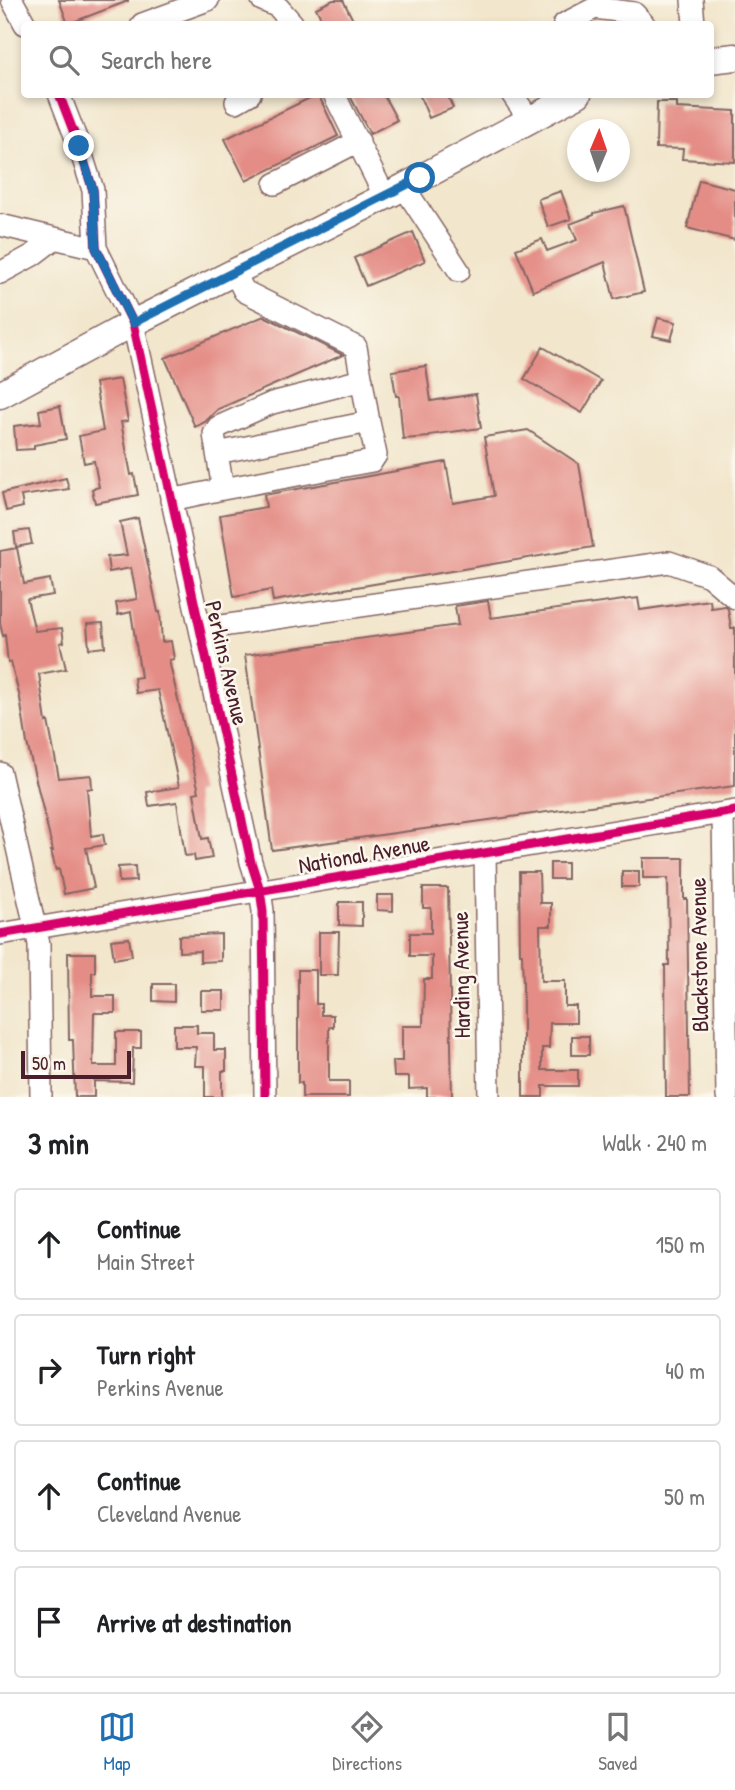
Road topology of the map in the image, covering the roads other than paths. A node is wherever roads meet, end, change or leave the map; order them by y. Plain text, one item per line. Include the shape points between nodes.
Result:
1 (12, 0) edge
2 (208, 0) edge
3 (262, 0) edge
4 (692, 0) edge
5 (23, 21) edge
6 (150, 21) edge
7 (290, 21) edge
8 (570, 21) edge
9 (642, 21) edge
10 (694, 21) edge
11 (735, 57) edge
12 (714, 60) edge
13 (61, 98) edge
14 (336, 98) edge
15 (515, 98) edge
16 (570, 98) edge
17 (529, 119) junction
18 (359, 141) junction
19 (275, 184) dead end
20 (394, 192) junction
21 (0, 225) edge
22 (54, 239) junction
23 (96, 248) junction
24 (234, 271) junction
25 (459, 271) dead end
26 (0, 273) edge
27 (133, 323) junction
28 (362, 380) junction
29 (0, 395) edge
30 (369, 422) junction
31 (217, 453) junction
32 (223, 489) junction
33 (171, 500) junction
34 (735, 598) edge
35 (200, 629) junction
36 (0, 773) edge
37 (729, 811) edge
38 (485, 853) junction
39 (260, 890) junction
40 (35, 928) junction
41 (0, 934) edge
42 (41, 1097) edge
43 (265, 1097) edge
44 (489, 1097) edge
45 (727, 1097) edge

1 - 5 street
2 - 6 street
3 - 7 street via 278,7
4 - 10 street
8 - 9 street via 595,8 634,13
11 - 12 main road
13 - 23 street via 93,190
14 - 18 street
15 - 17 street
16 - 17 main road
17 - 20 main road
18 - 19 street
18 - 20 street
20 - 24 main road
20 - 25 street
21 - 22 street
22 - 23 street
22 - 26 street
23 - 27 street, Perkins Avenue
24 - 27 main road
24 - 28 street via 244,291 353,345
27 - 29 main road
27 - 33 street, Perkins Avenue
28 - 30 street
28 - 31 street via 260,407 218,427 214,434
30 - 31 street
30 - 32 street via 376,455 372,461
31 - 32 street
32 - 33 street
33 - 35 street, Perkins Avenue
34 - 35 street via 709,576 669,562
35 - 39 street, Perkins Avenue
36 - 40 street
37 - 38 street, National Avenue
37 - 45 street, Blackstone Avenue
38 - 39 street, National Avenue
38 - 44 street, Harding Avenue
39 - 40 street, National Avenue
39 - 43 street, Perkins Avenue
40 - 41 street, National Avenue
40 - 42 street

